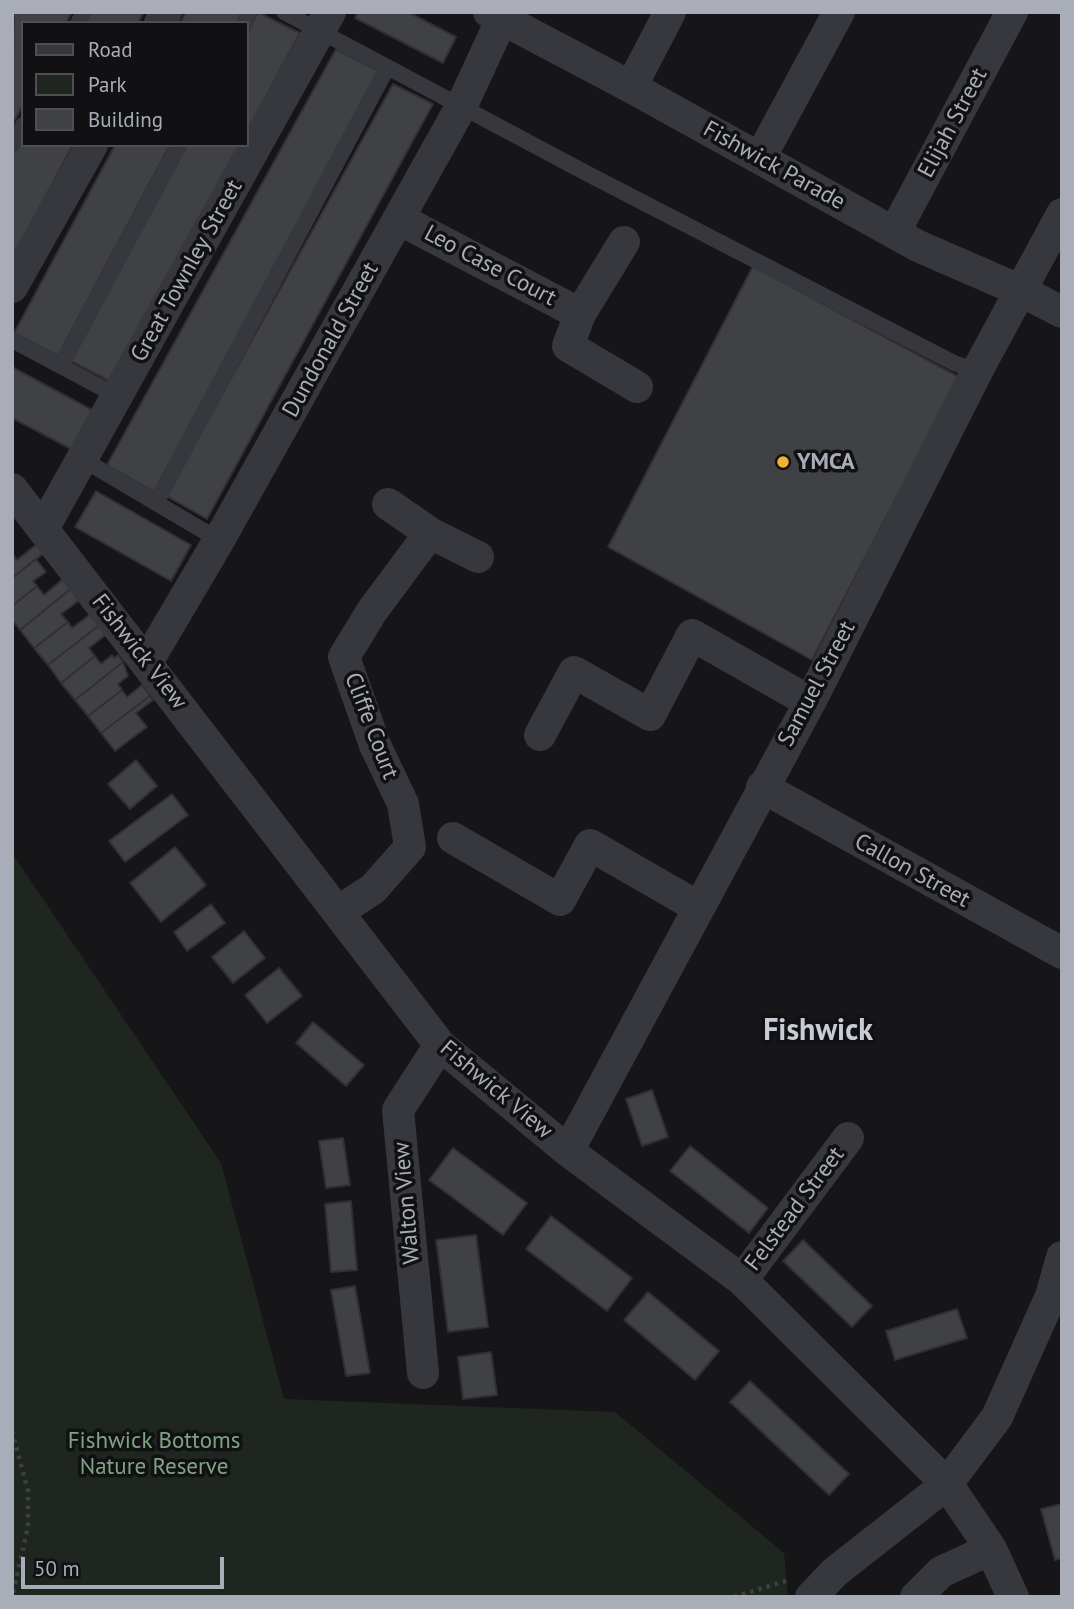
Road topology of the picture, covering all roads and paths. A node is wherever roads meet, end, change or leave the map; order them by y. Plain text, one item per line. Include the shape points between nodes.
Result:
1 (284, 12) edge
2 (670, 12) edge
3 (839, 12) edge
4 (1012, 12) edge
5 (498, 15) edge
6 (325, 22) edge
7 (387, 68) junction
8 (631, 87) junction
9 (462, 105) junction
10 (21, 129) edge
11 (12, 145) edge
12 (91, 147) edge
13 (178, 147) edge
14 (760, 158) junction
15 (1062, 214) edge
16 (399, 219) junction
17 (894, 233) junction
18 (624, 242) dead end
19 (14, 282) edge
20 (1019, 290) junction
21 (1062, 312) edge
22 (580, 314) junction
23 (12, 340) edge
24 (61, 366) junction
25 (977, 371) junction
26 (637, 387) dead end
27 (117, 396) junction
28 (82, 459) junction
29 (12, 489) edge
30 (156, 503) junction
31 (388, 504) dead end
32 (43, 529) junction
33 (430, 533) junction
34 (219, 540) junction
35 (478, 557) dead end
36 (147, 662) junction
37 (810, 702) junction
38 (540, 735) dead end
39 (762, 787) junction
40 (453, 838) dead end
41 (698, 907) junction
42 (339, 911) junction
43 (1062, 953) edge
44 (440, 1045) junction
45 (848, 1138) dead end
46 (568, 1151) junction
47 (1062, 1257) edge
48 (742, 1280) junction
49 (423, 1373) dead end
50 (12, 1431) edge
51 (947, 1484) junction
52 (990, 1549) junction
53 (12, 1597) edge
54 (811, 1597) edge
55 (916, 1597) edge
56 (1013, 1597) edge

1 - 6 lane
2 - 8 street
3 - 14 street
4 - 17 street, Elijah Street
5 - 8 street, Fishwick Parade
5 - 9 street, Dundonald Street
6 - 7 lane
6 - 27 street, Great Townley Street
7 - 9 lane
7 - 30 lane
8 - 14 street, Fishwick Parade
9 - 16 street, Dundonald Street
9 - 25 lane via 601,181
10 - 11 lane
12 - 19 street
13 - 24 lane
14 - 17 street, Fishwick Parade
15 - 20 street, Samuel Street
16 - 22 street, Leo Case Court
16 - 34 street, Dundonald Street
17 - 20 street, Fishwick Parade
18 - 22 street, Leo Case Court
20 - 21 street, Fishwick Parade
20 - 25 street, Samuel Street
22 - 26 street, Leo Case Court via 569,346
23 - 24 lane
24 - 27 lane
25 - 37 street, Samuel Street
27 - 28 street, Great Townley Street
28 - 30 lane
28 - 32 street, Great Townley Street
29 - 32 street, Fishwick View
30 - 34 lane
31 - 33 street
32 - 36 street, Fishwick View
33 - 35 street
33 - 42 street, Cliffe Court via 344,657 374,745 403,804 410,848 373,889
34 - 36 street, Dundonald Street
36 - 42 street, Fishwick View
37 - 38 street via 692,635 650,715 574,672
37 - 39 street, Samuel Street
39 - 41 street, Samuel Street
39 - 43 street, Callon Street
40 - 41 street via 560,900 590,845
41 - 46 street, Samuel Street
42 - 44 street, Fishwick View
44 - 46 street, Fishwick View
44 - 49 street, Walton View via 398,1110
45 - 48 street, Felstead Street
46 - 48 street, Fishwick View
47 - 51 street via 1051,1296 997,1417
48 - 51 street, Fishwick View
50 - 53 path via 28,1491 29,1527
51 - 52 street, Fishwick View
51 - 54 street via 835,1572
52 - 55 street via 941,1572
52 - 56 street, Fishwick View

